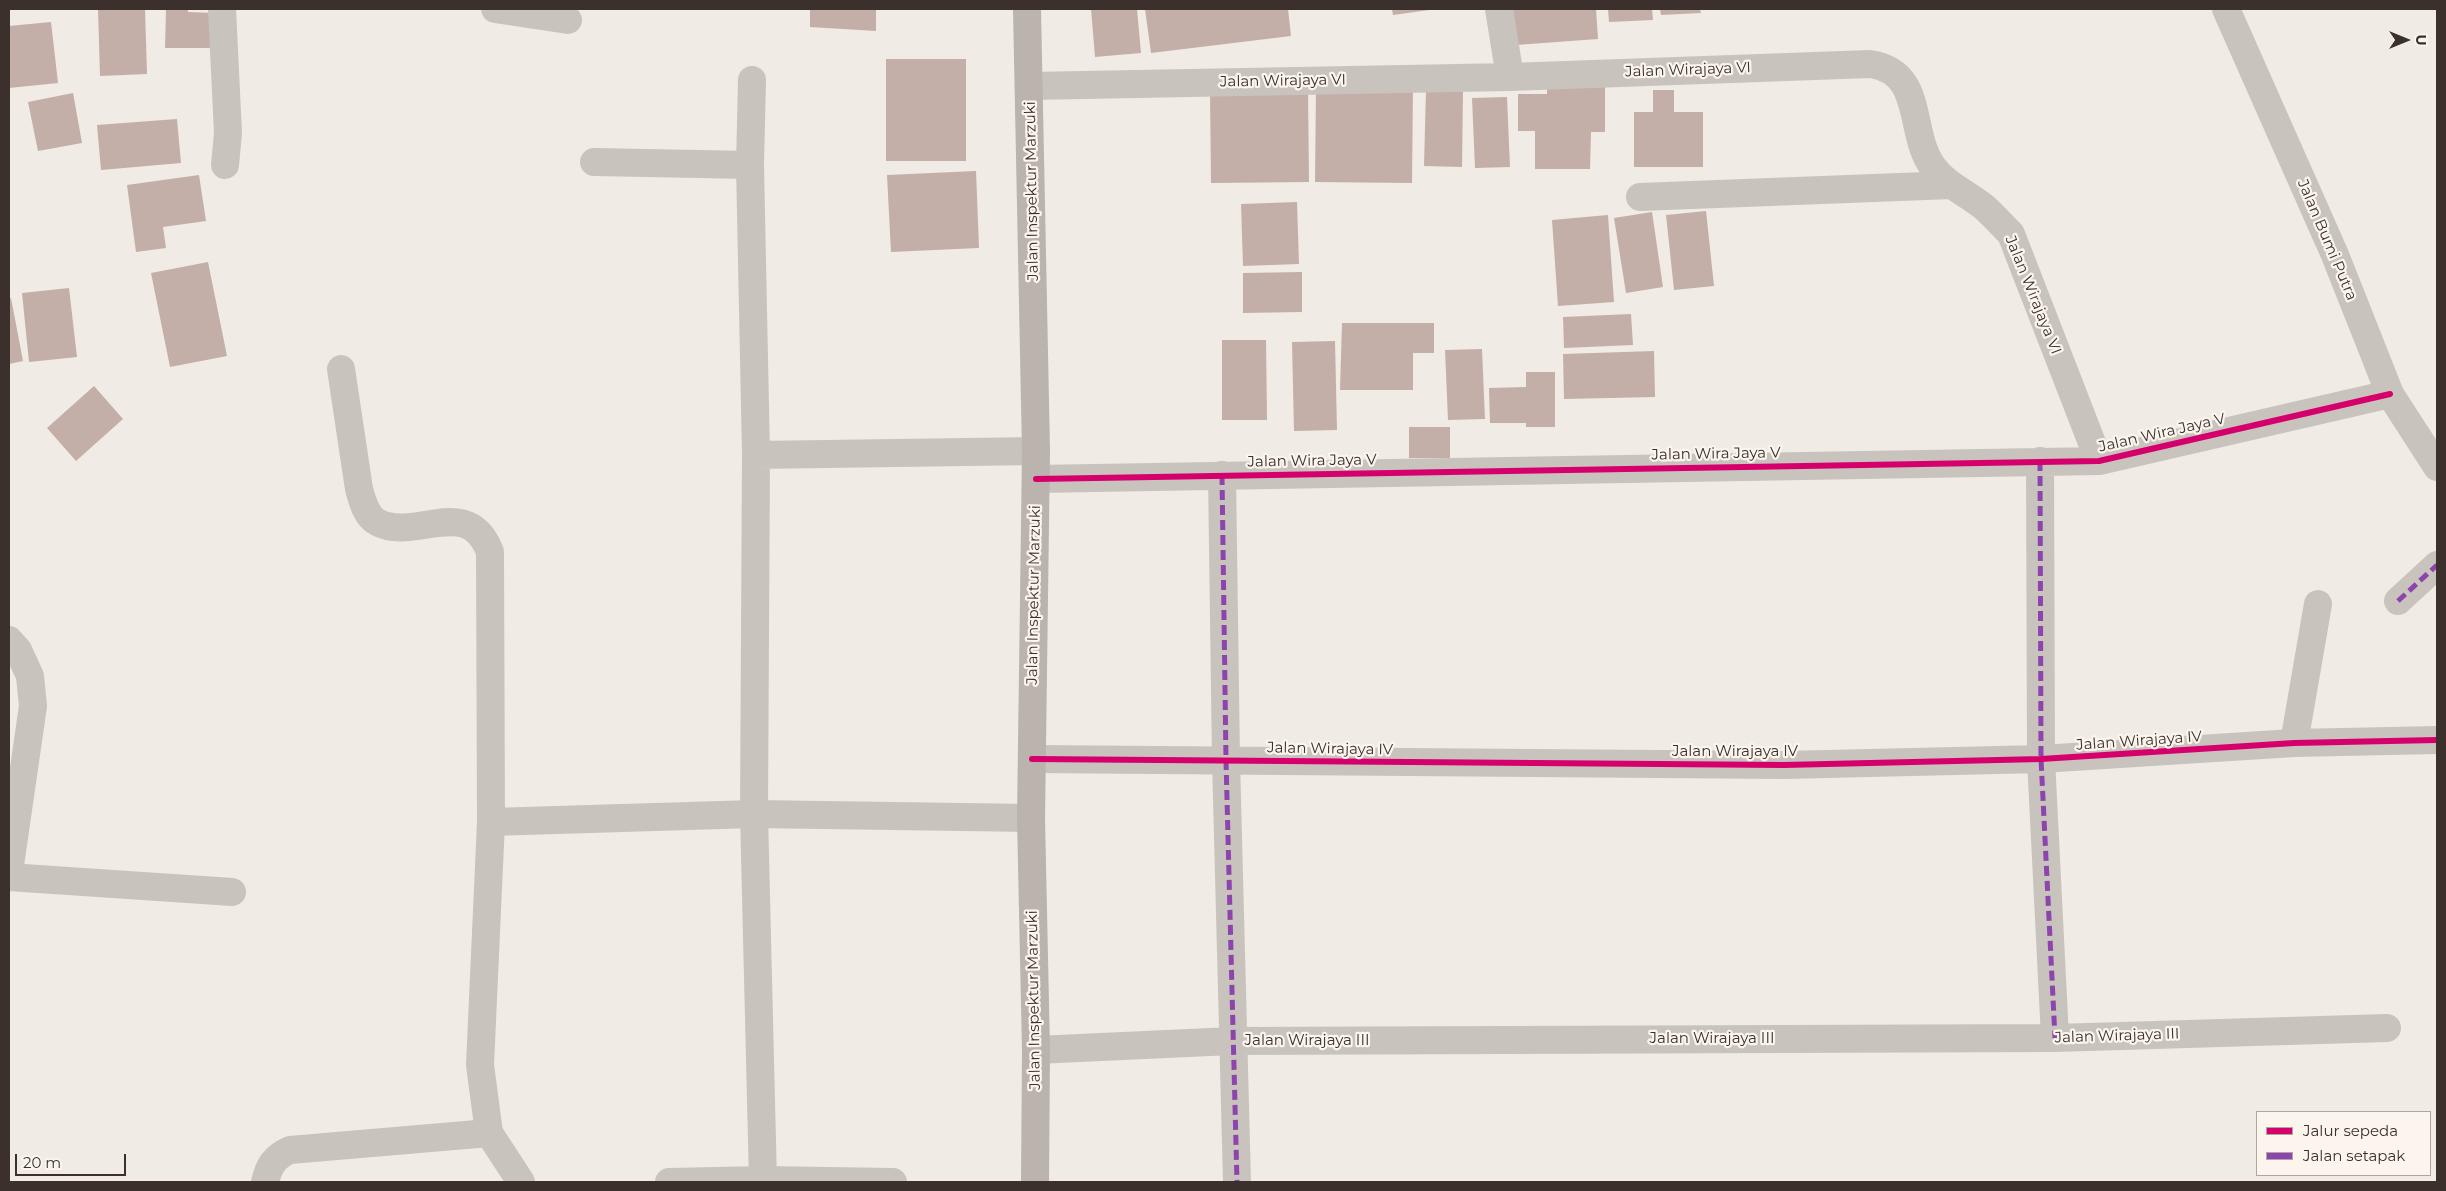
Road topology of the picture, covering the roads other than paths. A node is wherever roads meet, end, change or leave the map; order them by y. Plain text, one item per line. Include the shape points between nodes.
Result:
1 (222, 9) edge
2 (495, 9) edge
3 (1027, 9) edge
4 (1499, 9) edge
5 (2226, 9) edge
6 (568, 20) dead end
7 (1510, 77) junction
8 (752, 80) dead end
9 (1030, 86) junction
10 (594, 162) dead end
11 (225, 166) dead end
12 (750, 166) junction
13 (1952, 185) junction
14 (1640, 197) dead end
15 (342, 368) dead end
16 (2390, 394) junction
17 (1036, 451) junction
18 (756, 455) junction
19 (2098, 460) junction
20 (2040, 461) junction
21 (2437, 467) edge
22 (1222, 475) junction
23 (1036, 479) junction
24 (2437, 565) edge
25 (2398, 601) dead end
26 (2318, 604) dead end
27 (9, 640) edge
28 (2437, 740) edge
29 (2294, 743) junction
30 (1032, 759) junction
31 (2042, 759) junction
32 (1226, 760) junction
33 (754, 814) junction
34 (1031, 818) junction
35 (491, 822) junction
36 (9, 872) edge
37 (9, 877) edge
38 (232, 892) dead end
39 (2387, 1028) dead end
40 (2055, 1038) junction
41 (1232, 1041) junction
42 (1036, 1050) junction
43 (489, 1133) junction
44 (763, 1181) edge
45 (265, 1182) edge
46 (520, 1182) edge
47 (669, 1182) edge
48 (893, 1182) edge
49 (1035, 1182) edge
50 (1237, 1182) edge

1 - 11 street via 228,133
2 - 6 street
3 - 9 street, Jalan Inspektur Marzuki
4 - 7 street
5 - 16 street, Jalan Bumi Putra via 2335,255
7 - 9 street, Jalan Wirajaya VI
7 - 13 street, Jalan Wirajaya VI via 1883,66 1905,82 1925,152 1933,167
8 - 12 street
9 - 17 street, Jalan Inspektur Marzuki
10 - 12 street
12 - 18 street
13 - 14 street
13 - 19 street, Jalan Wirajaya VI via 1983,206 2011,234
15 - 35 street via 359,489 364,506 376,522 390,526 460,522 475,528 485,539 490,552
16 - 19 street, Jalan Wira Jaya V
16 - 21 street, Jalan Bumi Putra
17 - 18 street
17 - 23 street, Jalan Inspektur Marzuki
18 - 33 street
19 - 20 street, Jalan Wira Jaya V
20 - 22 street, Jalan Wira Jaya V
20 - 31 street
22 - 23 street, Jalan Wira Jaya V
22 - 32 street
23 - 30 street, Jalan Inspektur Marzuki
24 - 25 street
26 - 29 street
27 - 36 street via 18,650 30,676 33,706
28 - 29 street, Jalan Wirajaya IV
29 - 31 street, Jalan Wirajaya IV
30 - 32 street, Jalan Wirajaya IV
30 - 34 street, Jalan Inspektur Marzuki
31 - 32 street, Jalan Wirajaya IV via 1784,765
31 - 40 street
32 - 41 street
33 - 34 street
33 - 35 street
33 - 44 street
34 - 42 street, Jalan Inspektur Marzuki
35 - 43 street via 480,1065
37 - 38 street
39 - 40 street, Jalan Wirajaya III
40 - 41 street, Jalan Wirajaya III
41 - 42 street, Jalan Wirajaya III
41 - 50 street
42 - 49 street, Jalan Inspektur Marzuki
43 - 45 street via 290,1150 277,1156
43 - 46 street
44 - 47 street
44 - 48 street

